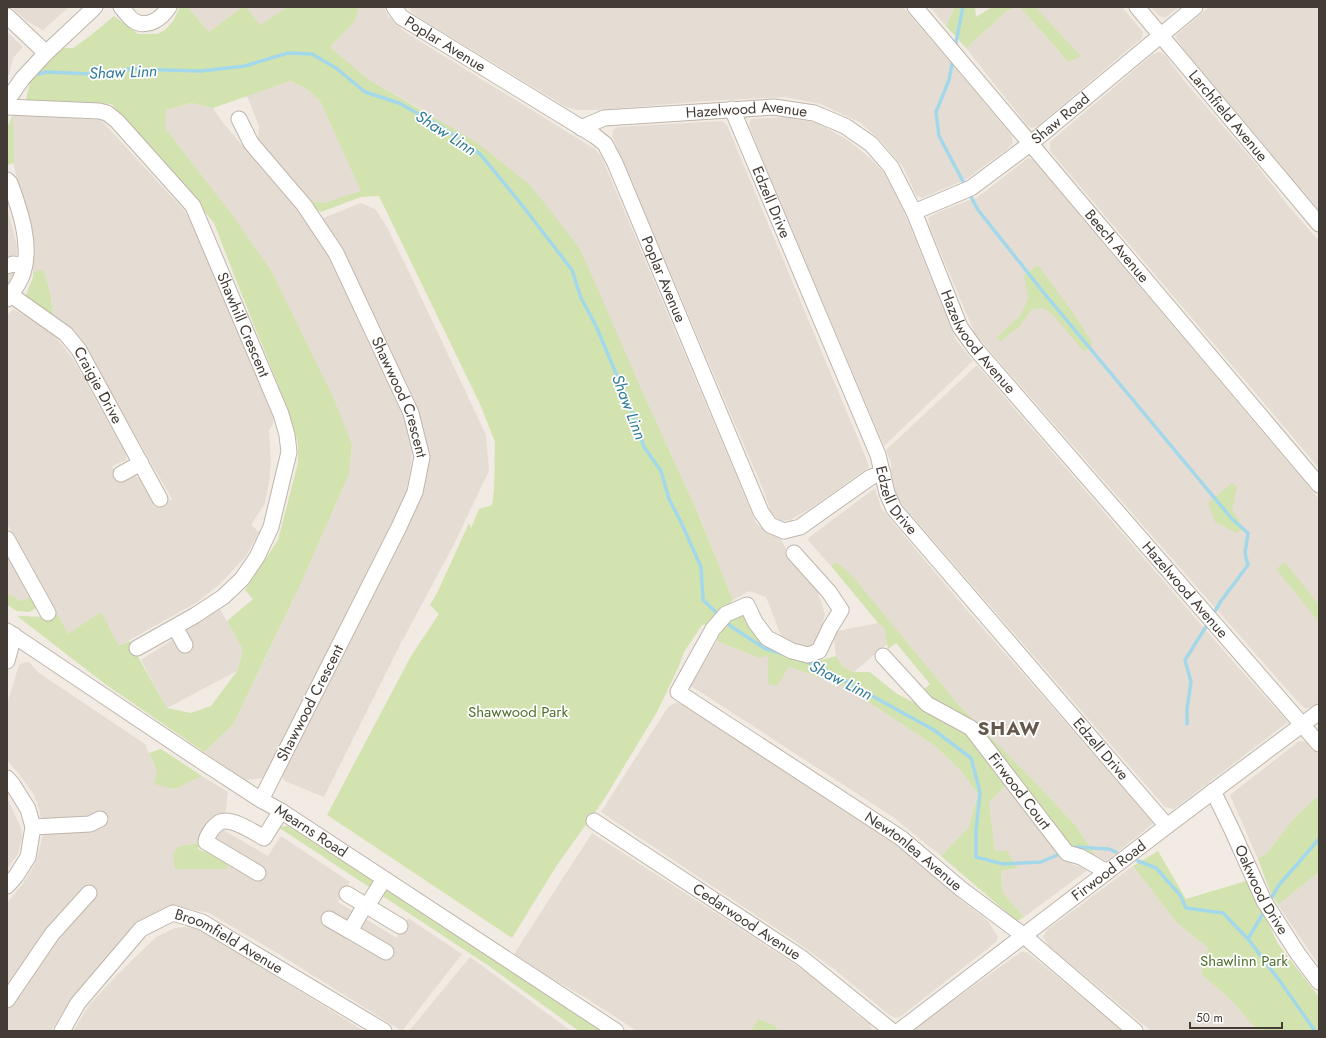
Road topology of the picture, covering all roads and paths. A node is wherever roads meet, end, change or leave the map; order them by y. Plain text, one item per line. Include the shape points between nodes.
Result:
1 (95, 7) edge
2 (121, 7) edge
3 (169, 7) edge
4 (394, 7) edge
5 (915, 7) edge
6 (1138, 7) edge
7 (1194, 7) edge
8 (7, 16) edge
9 (1161, 36) junction
10 (46, 53) junction
11 (7, 101) edge
12 (7, 107) edge
13 (732, 109) junction
14 (239, 119) dead end
15 (581, 128) junction
16 (1030, 144) junction
17 (7, 180) edge
18 (914, 212) junction
19 (1319, 224) edge
20 (7, 266) edge
21 (24, 266) junction
22 (9, 297) edge
23 (141, 463) junction
24 (121, 474) dead end
25 (883, 474) junction
26 (1319, 485) edge
27 (160, 499) dead end
28 (7, 539) edge
29 (794, 553) dead end
30 (48, 613) dead end
31 (175, 627) junction
32 (10, 633) edge
33 (184, 645) dead end
34 (137, 648) dead end
35 (883, 656) dead end
36 (7, 661) edge
37 (1319, 712) edge
38 (1302, 724) junction
39 (1319, 744) edge
40 (7, 778) edge
41 (1213, 791) junction
42 (261, 800) junction
43 (282, 811) junction
44 (100, 820) dead end
45 (594, 821) dead end
46 (1167, 826) junction
47 (33, 827) junction
48 (1107, 872) junction
49 (258, 873) dead end
50 (384, 879) junction
51 (7, 886) edge
52 (89, 893) dead end
53 (347, 894) dead end
54 (366, 905) junction
55 (329, 919) dead end
56 (400, 926) dead end
57 (350, 931) junction
58 (1023, 935) junction
59 (386, 952) dead end
60 (1319, 982) edge
61 (7, 1000) edge
62 (62, 1031) edge
63 (384, 1031) edge
64 (616, 1031) edge
65 (892, 1031) edge
66 (899, 1031) edge
67 (1135, 1031) edge

1 - 10 street
2 - 3 street via 133,21 141,24 153,22 164,16
4 - 15 street, Poplar Avenue via 401,18
5 - 16 street, Beech Avenue
6 - 9 street, Larchfield Avenue
7 - 9 street, Shaw Road
8 - 10 street
9 - 16 street, Shaw Road
9 - 19 street, Larchfield Avenue
10 - 11 street via 22,79
12 - 31 street, Shawhill Crescent via 107,113 153,161 193,206 281,414 289,452 269,533 242,579 223,597
13 - 15 street, Hazelwood Avenue via 604,118
13 - 18 street, Hazelwood Avenue via 774,107 814,113 845,126 871,144 892,167
13 - 25 street, Edzell Drive via 878,455
14 - 42 street, Shawwood Crescent via 251,144 304,205 336,253 411,413 422,456 415,492 399,527
15 - 25 street, Poplar Avenue via 605,144 615,163 761,512 770,526 784,531 800,527 871,477
16 - 18 street, Shaw Road via 971,188
16 - 26 street, Beech Avenue
17 - 21 street via 22,222 26,254
18 - 38 street, Hazelwood Avenue via 960,327 975,348
20 - 21 street
21 - 22 street via 23,274
22 - 23 street, Craigie Drive via 66,334 80,350
23 - 24 street
23 - 27 street, Craigie Drive
25 - 46 street, Edzell Drive via 894,509
28 - 30 street
29 - 58 street, Newtonlea Avenue via 829,592 841,610 818,651 808,655 792,651 768,638 755,622 747,605 726,614 713,629 678,692 901,838 960,888
31 - 33 street
31 - 34 street, Shawhill Crescent
32 - 36 street
32 - 42 street, Mearns Road
35 - 48 street, Firwood Court via 927,704 971,728 1067,853 1081,857
37 - 38 street, Firwood Road
38 - 39 street, Hazelwood Avenue
38 - 41 street, Firwood Road
40 - 47 street via 28,809
41 - 46 street, Firwood Road
41 - 60 street, Oakwood Drive via 1264,901
42 - 43 street, Mearns Road
43 - 49 street via 264,838 227,821 220,822 206,839 206,842
43 - 50 street, Mearns Road
44 - 47 street via 90,824
45 - 65 street, Cedarwood Avenue via 802,958
46 - 48 street, Firwood Road
47 - 51 street via 28,857
48 - 58 street, Firwood Road
50 - 54 street
50 - 64 street, Mearns Road
52 - 61 street via 52,934
53 - 54 street
54 - 56 street
54 - 57 street
55 - 57 street
57 - 59 street
58 - 66 street, Firwood Road
58 - 67 street, Newtonlea Avenue
62 - 63 street, Broomfield Avenue via 78,1003 141,929 173,913 202,922

